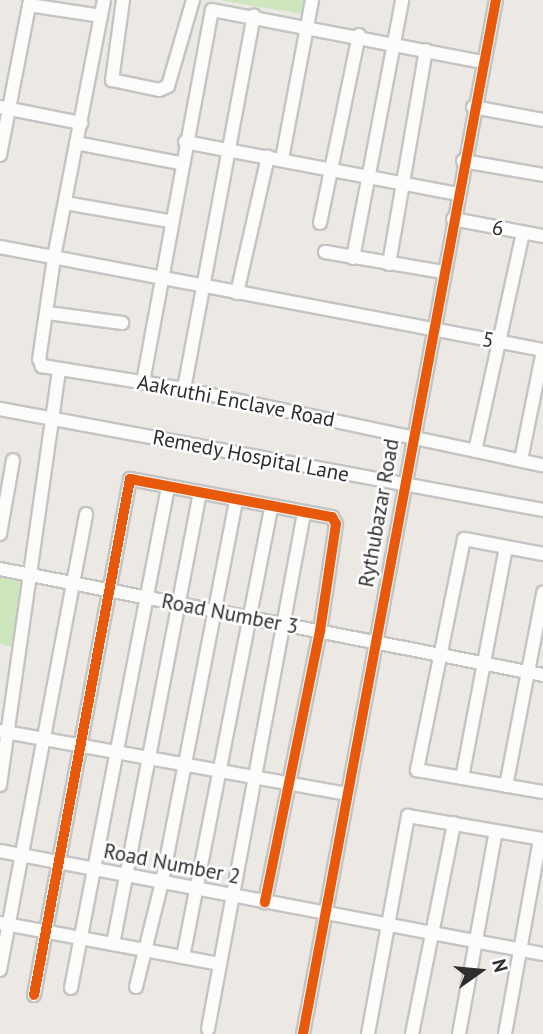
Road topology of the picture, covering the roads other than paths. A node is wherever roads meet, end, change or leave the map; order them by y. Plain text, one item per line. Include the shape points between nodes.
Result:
1 (104, 0) edge
2 (123, 0) edge
3 (193, 0) edge
4 (312, 0) edge
5 (402, 0) edge
6 (496, 0) edge
7 (29, 2) edge
8 (101, 16) junction
9 (254, 16) junction
10 (307, 26) junction
11 (359, 35) junction
12 (392, 42) junction
13 (426, 50) junction
14 (481, 62) junction
15 (543, 106) edge
16 (473, 107) junction
17 (4, 108) edge
18 (542, 120) edge
19 (81, 123) junction
20 (184, 142) junction
21 (76, 143) junction
22 (232, 150) junction
23 (0, 155) edge
24 (268, 156) junction
25 (282, 159) junction
26 (463, 161) junction
27 (180, 163) junction
28 (333, 169) junction
29 (543, 175) edge
30 (368, 177) junction
31 (404, 184) junction
32 (457, 194) junction
33 (65, 204) junction
34 (453, 219) junction
35 (169, 221) junction
36 (320, 223) dead end
37 (523, 233) junction
38 (543, 236) edge
39 (0, 247) edge
40 (325, 252) dead end
41 (54, 258) junction
42 (353, 258) junction
43 (389, 264) junction
44 (443, 272) junction
45 (161, 278) junction
46 (204, 286) junction
47 (237, 293) junction
48 (48, 313) junction
49 (122, 323) dead end
50 (432, 330) junction
51 (498, 342) junction
52 (543, 350) edge
53 (59, 370) junction
54 (143, 382) junction
55 (184, 389) junction
56 (0, 409) edge
57 (50, 418) junction
58 (412, 438) junction
59 (475, 451) junction
60 (13, 460) dead end
61 (521, 460) junction
62 (543, 465) edge
63 (404, 485) junction
64 (168, 487) junction
65 (200, 494) junction
66 (236, 501) junction
67 (271, 507) junction
68 (543, 510) edge
69 (86, 513) dead end
70 (304, 513) junction
71 (0, 534) edge
72 (506, 547) junction
73 (543, 554) edge
74 (0, 569) edge
75 (31, 576) junction
76 (75, 584) junction
77 (109, 589) junction
78 (543, 593) edge
79 (146, 597) junction
80 (181, 604) junction
81 (216, 611) junction
82 (249, 618) junction
83 (284, 624) junction
84 (320, 631) junction
85 (375, 642) junction
86 (441, 655) junction
87 (484, 664) junction
88 (527, 672) junction
89 (543, 675) edge
90 (5, 732) edge
91 (46, 740) junction
92 (80, 747) junction
93 (116, 754) junction
94 (150, 761) junction
95 (186, 766) junction
96 (219, 772) junction
97 (255, 778) junction
98 (462, 778) junction
99 (289, 784) junction
100 (0, 785) edge
101 (506, 786) junction
102 (543, 792) edge
103 (347, 794) junction
104 (454, 823) junction
105 (496, 831) junction
106 (542, 839) edge
107 (0, 851) edge
108 (23, 856) junction
109 (59, 863) junction
110 (94, 869) junction
111 (127, 876) junction
112 (162, 882) junction
113 (196, 889) junction
114 (233, 896) junction
115 (265, 902) junction
116 (326, 913) junction
117 (5, 923) edge
118 (390, 925) junction
119 (46, 932) junction
120 (432, 933) junction
121 (80, 938) junction
122 (476, 942) junction
123 (114, 944) junction
124 (144, 950) junction
125 (520, 950) junction
126 (543, 954) edge
127 (183, 957) junction
128 (220, 964) junction
129 (0, 970) edge
130 (136, 987) dead end
131 (71, 988) dead end
132 (34, 995) dead end
133 (208, 1029) dead end
134 (303, 1034) edge
135 (368, 1034) edge
136 (412, 1034) edge
137 (459, 1034) edge
138 (505, 1034) edge

1 - 8 street
2 - 3 street via 112,80 159,90 168,86
4 - 10 street
5 - 12 street
6 - 14 street, Rythubazar Road
7 - 8 street
7 - 17 street
8 - 19 street
9 - 10 street
9 - 20 street via 217,10 209,13
9 - 22 street
10 - 11 street
10 - 25 street
11 - 12 street
11 - 28 street
12 - 13 street
12 - 30 street
13 - 14 street
13 - 31 street
14 - 16 street, Rythubazar Road
15 - 18 street
16 - 18 street
16 - 26 street, Rythubazar Road
17 - 19 street
17 - 23 street
19 - 21 street
20 - 22 street
20 - 27 street
21 - 27 street
21 - 33 street
22 - 24 street
22 - 46 street
24 - 25 street
24 - 47 street
25 - 28 street
26 - 29 street
26 - 32 street, Rythubazar Road
27 - 35 street
28 - 30 street
28 - 36 street
30 - 31 street
30 - 42 street
31 - 32 street
31 - 43 street
32 - 34 street, Rythubazar Road
33 - 35 street
33 - 41 street
34 - 37 street, 6
34 - 44 street, Rythubazar Road
35 - 45 street
37 - 38 street, 6
37 - 51 street
39 - 41 street, 5
40 - 42 street
41 - 45 street, 5
41 - 48 street
42 - 43 street
43 - 44 street
44 - 50 street, Rythubazar Road
45 - 46 street, 5
45 - 54 street
46 - 47 street, 5
46 - 55 street
47 - 50 street, 5
48 - 49 street
48 - 53 street via 39,362
50 - 51 street, 5
50 - 58 street, Rythubazar Road
51 - 52 street, 5
51 - 59 street
52 - 61 street
53 - 54 street, Aakruthi Enclave Road
53 - 57 street
54 - 55 street, Aakruthi Enclave Road
55 - 58 street, Aakruthi Enclave Road
56 - 57 street, Remedy Hospital Lane
57 - 63 street, Remedy Hospital Lane
57 - 75 street
58 - 59 street, Aakruthi Enclave Road
58 - 63 street, Rythubazar Road
59 - 61 street, Aakruthi Enclave Road
60 - 71 street
61 - 62 street, Aakruthi Enclave Road
63 - 68 street, Remedy Hospital Lane
63 - 85 street, Rythubazar Road
64 - 65 street
64 - 77 street via 130,479
64 - 79 street
65 - 66 street
65 - 80 street
66 - 67 street
66 - 81 street
67 - 70 street
67 - 82 street
69 - 76 street
70 - 83 street
70 - 84 street via 332,517 336,524
72 - 73 street
72 - 86 street via 464,539
72 - 87 street
74 - 75 street, Road Number 3
75 - 76 street, Road Number 3
75 - 90 street
76 - 77 street, Road Number 3
76 - 91 street
77 - 79 street, Road Number 3
77 - 92 street
78 - 88 street
79 - 80 street, Road Number 3
79 - 93 street
80 - 81 street, Road Number 3
80 - 94 street
81 - 82 street, Road Number 3
81 - 95 street
82 - 83 street, Road Number 3
82 - 96 street
83 - 84 street, Road Number 3
83 - 97 street
84 - 85 street, Road Number 3
84 - 99 street
85 - 86 street, Road Number 3
85 - 103 street, Rythubazar Road
86 - 87 street, Road Number 3
86 - 98 street via 416,771
87 - 88 street, Road Number 3
87 - 98 street
88 - 89 street, Road Number 3
88 - 101 street
90 - 91 street
90 - 100 street
91 - 92 street
91 - 108 street
92 - 93 street
92 - 109 street
93 - 94 street
93 - 110 street
94 - 95 street
94 - 111 street
95 - 96 street
95 - 112 street
96 - 97 street
96 - 113 street
97 - 99 street
97 - 114 street
98 - 101 street
99 - 103 street
99 - 115 street
101 - 102 street
103 - 116 street, Rythubazar Road
104 - 105 street
104 - 118 street via 408,816
104 - 120 street
105 - 106 street
105 - 122 street
106 - 125 street
107 - 108 street, Road Number 2
108 - 109 street, Road Number 2
108 - 117 street
109 - 110 street, Road Number 2
109 - 119 street
110 - 111 street, Road Number 2
110 - 121 street
111 - 112 street, Road Number 2
111 - 123 street
112 - 113 street, Road Number 2
112 - 124 street
113 - 114 street, Road Number 2
113 - 127 street
114 - 115 street, Road Number 2
114 - 128 street
115 - 116 street, Road Number 2
116 - 118 street, Road Number 2
116 - 134 street, Rythubazar Road
117 - 119 street
117 - 129 street
118 - 120 street, Road Number 2
118 - 135 street
119 - 121 street
119 - 132 street
120 - 122 street, Road Number 2
120 - 136 street
121 - 123 street
121 - 131 street
122 - 125 street, Road Number 2
122 - 137 street
123 - 124 street
124 - 127 street
124 - 130 street
125 - 126 street, Road Number 2
125 - 138 street
127 - 128 street
128 - 133 street

